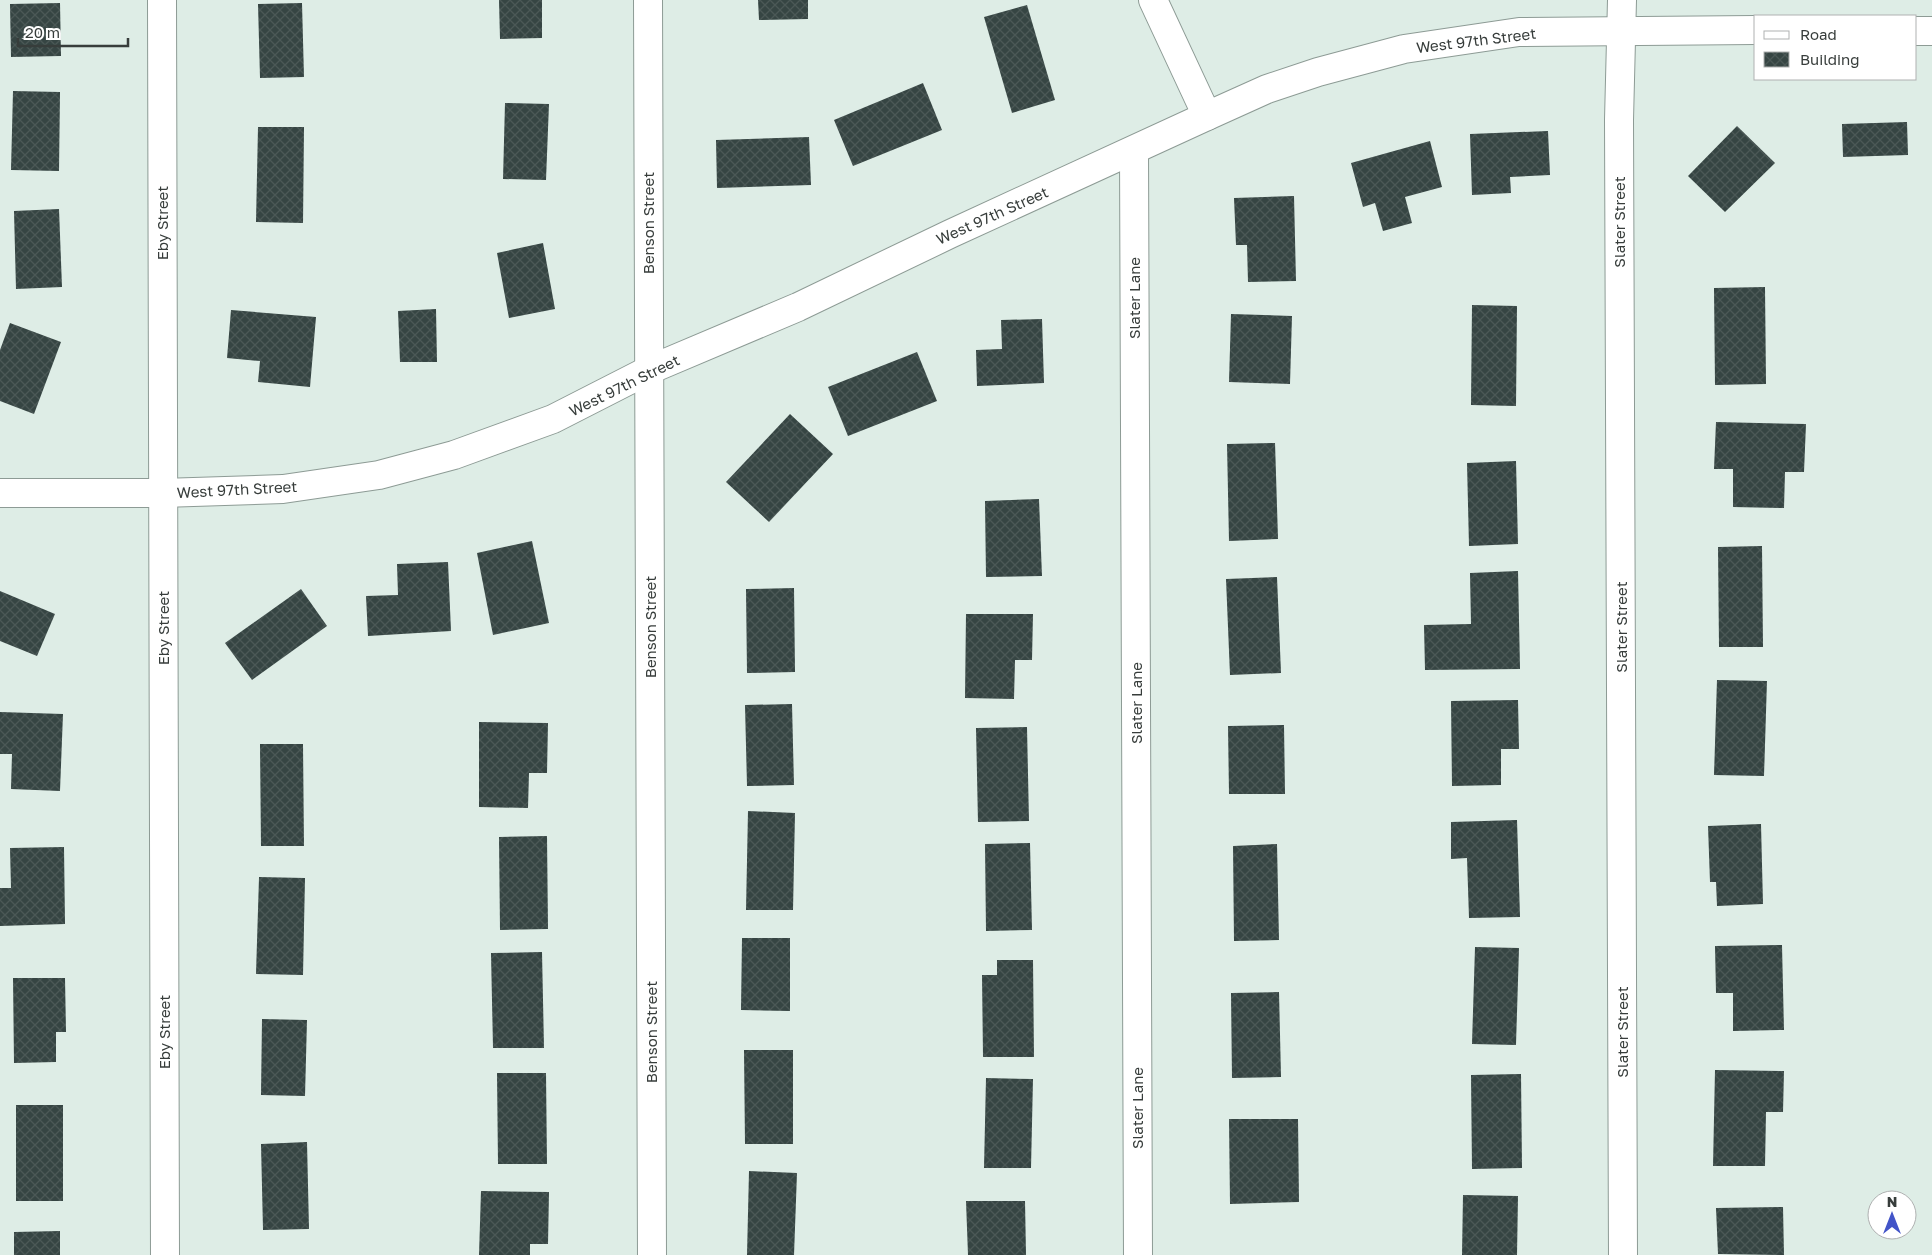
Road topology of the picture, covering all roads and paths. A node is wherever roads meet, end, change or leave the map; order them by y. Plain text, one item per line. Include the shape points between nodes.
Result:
1 (162, 0) edge
2 (648, 0) edge
3 (1153, 0) edge
4 (1622, 0) edge
5 (1621, 30) junction
6 (1754, 30) edge
7 (1917, 31) edge
8 (1932, 31) edge
9 (1207, 116) junction
10 (1134, 151) junction
11 (649, 370) junction
12 (0, 493) edge
13 (162, 493) junction
14 (164, 1255) edge
15 (652, 1255) edge
16 (1138, 1255) edge
17 (1623, 1255) edge

1 - 13 street, Eby Street
2 - 11 street, Benson Street
3 - 9 street
4 - 5 street, Slater Street
5 - 6 street, West 97th Street
5 - 9 street, West 97th Street via 1519,32 1404,48 1318,72
5 - 17 street, Slater Street
7 - 8 street
9 - 10 street, West 97th Street
10 - 11 street, West 97th Street via 798,307
10 - 16 street, Slater Lane
11 - 13 street, West 97th Street via 553,419 454,455 379,476 283,489
11 - 15 street, Benson Street
12 - 13 street, West 97th Street
13 - 14 street, Eby Street

